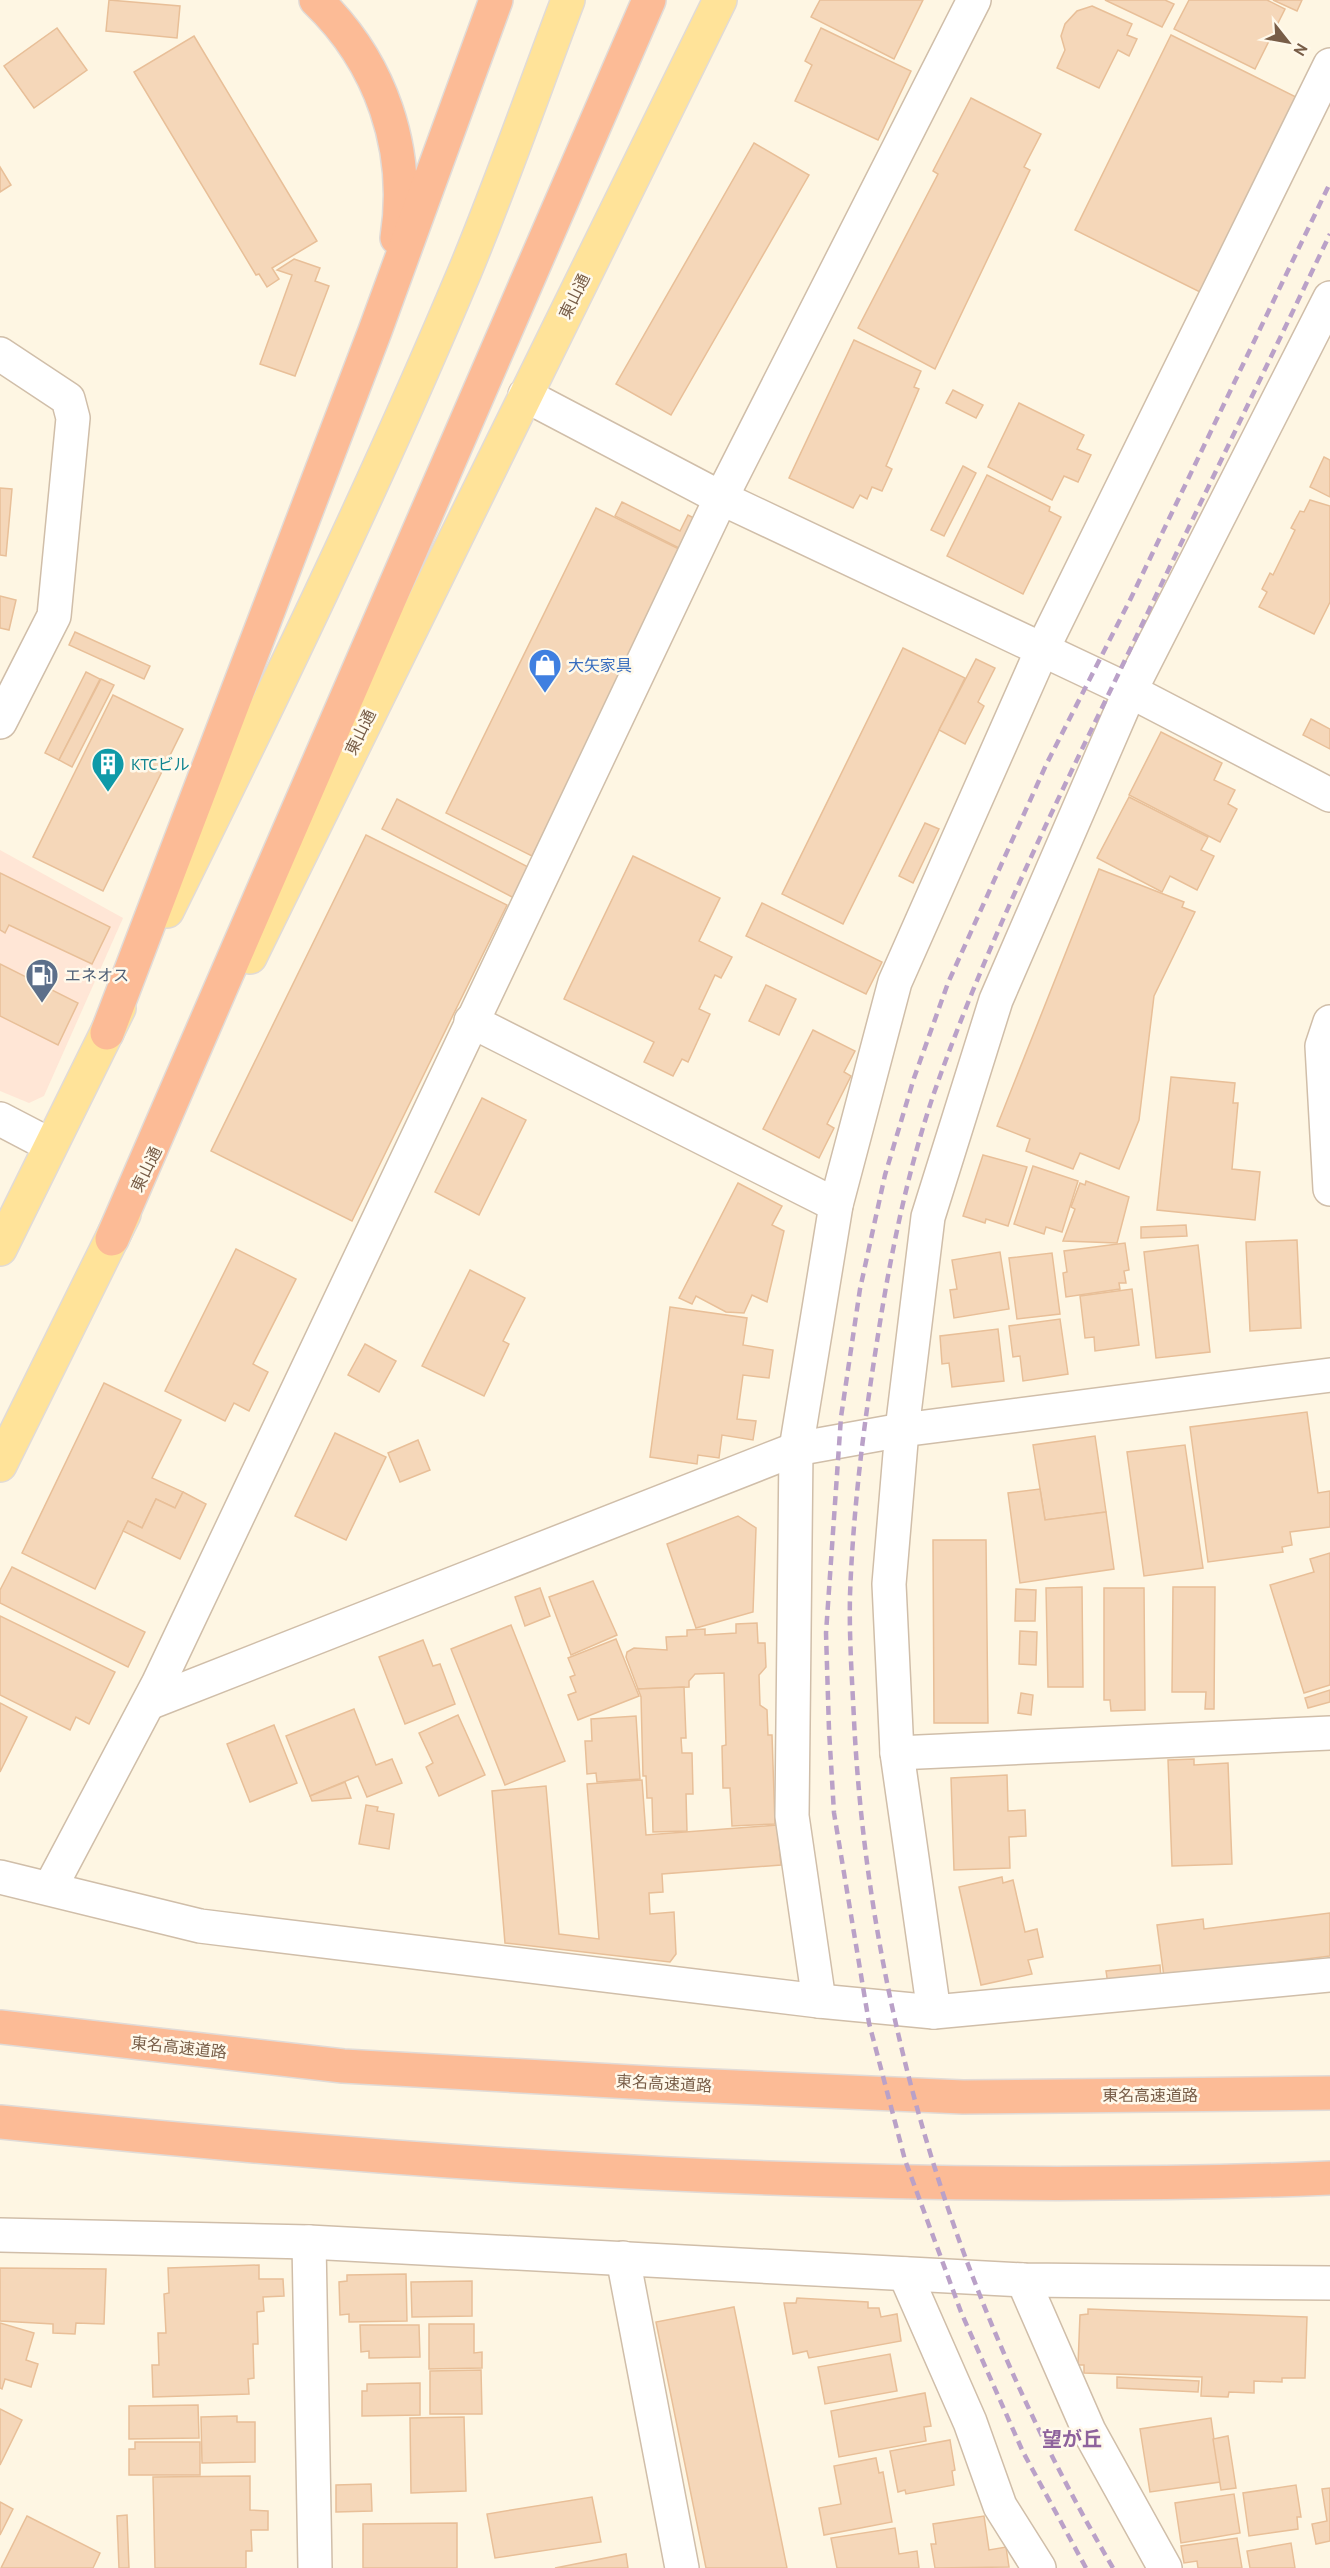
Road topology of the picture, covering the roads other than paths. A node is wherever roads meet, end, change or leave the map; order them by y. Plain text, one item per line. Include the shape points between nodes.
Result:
1 (316, 0) edge
2 (496, 0) edge
3 (568, 0) edge
4 (649, 0) edge
5 (664, 0) edge
6 (720, 0) edge
7 (974, 0) edge
8 (1330, 64) edge
9 (593, 132) junction
10 (1330, 298) edge
11 (375, 330) junction
12 (0, 354) edge
13 (525, 395) junction
14 (721, 498) junction
15 (1042, 650) junction
16 (1130, 691) junction
17 (0, 722) edge
18 (1330, 795) edge
19 (471, 1021) junction
20 (1330, 1022) edge
21 (107, 1033) junction
22 (0, 1119) edge
23 (50, 1145) junction
24 (1330, 1189) edge
25 (836, 1205) junction
26 (112, 1239) junction
27 (0, 1249) edge
28 (1330, 1375) edge
29 (902, 1430) junction
30 (796, 1449) junction
31 (0, 1465) edge
32 (149, 1703) junction
33 (1330, 1733) edge
34 (897, 1753) junction
35 (0, 1877) edge
36 (50, 1888) junction
37 (1330, 1975) edge
38 (819, 2001) junction
39 (934, 2012) junction
40 (0, 2027) edge
41 (1330, 2093) edge
42 (0, 2122) edge
43 (1330, 2178) edge
44 (0, 2235) edge
45 (309, 2242) junction
46 (622, 2258) junction
47 (905, 2274) junction
48 (1023, 2280) junction
49 (1330, 2283) edge
50 (315, 2568) edge
51 (682, 2568) edge
52 (1039, 2568) edge
53 (1165, 2568) edge

1 - 11 highway via 358,47 376,78 398,151 397,235
2 - 11 highway
3 - 21 main road via 465,269 394,435 313,611
4 - 9 highway
5 - 9 highway
6 - 13 main road, 東山通
7 - 14 street
8 - 15 street
9 - 26 highway
10 - 16 street
11 - 21 highway
12 - 17 street via 68,399 73,418 54,616
13 - 14 street
13 - 26 main road, 東山通
14 - 15 street
14 - 19 street
15 - 16 street
15 - 25 street via 895,982
16 - 18 street
16 - 29 street via 996,1000 928,1217
19 - 25 street
19 - 32 street
20 - 24 street via 1322,1046
21 - 23 main road
22 - 23 street
23 - 27 main road
25 - 30 street
26 - 31 main road, 東山通
28 - 29 street
29 - 30 street
29 - 34 street via 889,1584
30 - 32 street
30 - 38 street via 792,1816
32 - 36 street
33 - 34 street
34 - 39 street
35 - 36 street
36 - 38 street via 200,1926
37 - 39 street
38 - 39 street
40 - 41 highway, 東名高速道路 via 343,2066 680,2084 963,2097
42 - 43 highway via 362,2155 660,2173 978,2183
44 - 45 street
45 - 46 street
45 - 50 street
46 - 47 street
46 - 51 street
47 - 48 street
47 - 52 street via 970,2422 1000,2506
48 - 49 street
48 - 53 street via 1089,2431

